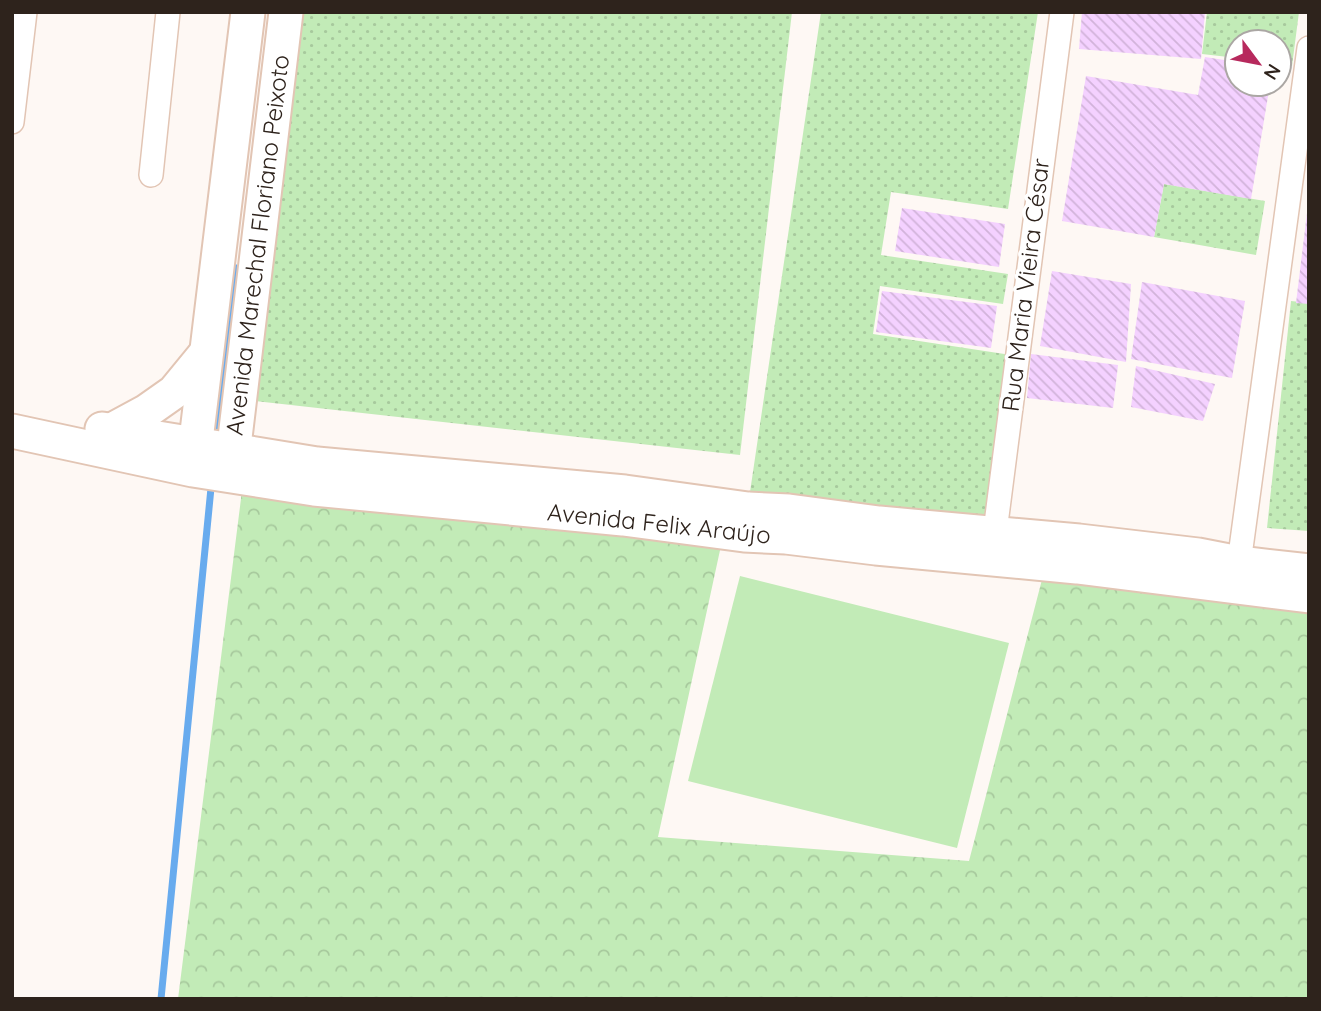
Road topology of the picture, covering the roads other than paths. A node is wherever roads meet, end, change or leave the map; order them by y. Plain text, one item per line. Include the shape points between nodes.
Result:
1 (25, 12) edge
2 (168, 12) edge
3 (248, 12) edge
4 (286, 12) edge
5 (1062, 12) edge
6 (1309, 47) edge
7 (12, 122) edge
8 (151, 175) dead end
9 (206, 353) junction
10 (12, 410) edge
11 (12, 431) edge
12 (110, 431) junction
13 (194, 456) junction
14 (232, 463) junction
15 (993, 545) junction
16 (1239, 564) junction
17 (1309, 570) edge
18 (1309, 596) edge

1 - 7 street
2 - 8 street
3 - 9 main road, Avenida Marechal Floriano Peixoto
4 - 14 main road, Avenida Marechal Floriano Peixoto
5 - 15 street, Rua Maria Vieira César
6 - 16 street
9 - 12 main road via 173,392
9 - 13 main road, Avenida Marechal Floriano Peixoto
10 - 12 main road, Avenida Felix Araújo
11 - 13 main road, Avenida Felix Araújo
12 - 13 main road, Avenida Felix Araújo
13 - 14 main road, Avenida Felix Araújo
14 - 15 main road, Avenida Felix Araújo via 314,489 744,535
15 - 16 main road, Avenida Felix Araújo via 1198,555
15 - 18 main road, Avenida Felix Araújo via 1235,589
16 - 17 main road, Avenida Felix Araújo

